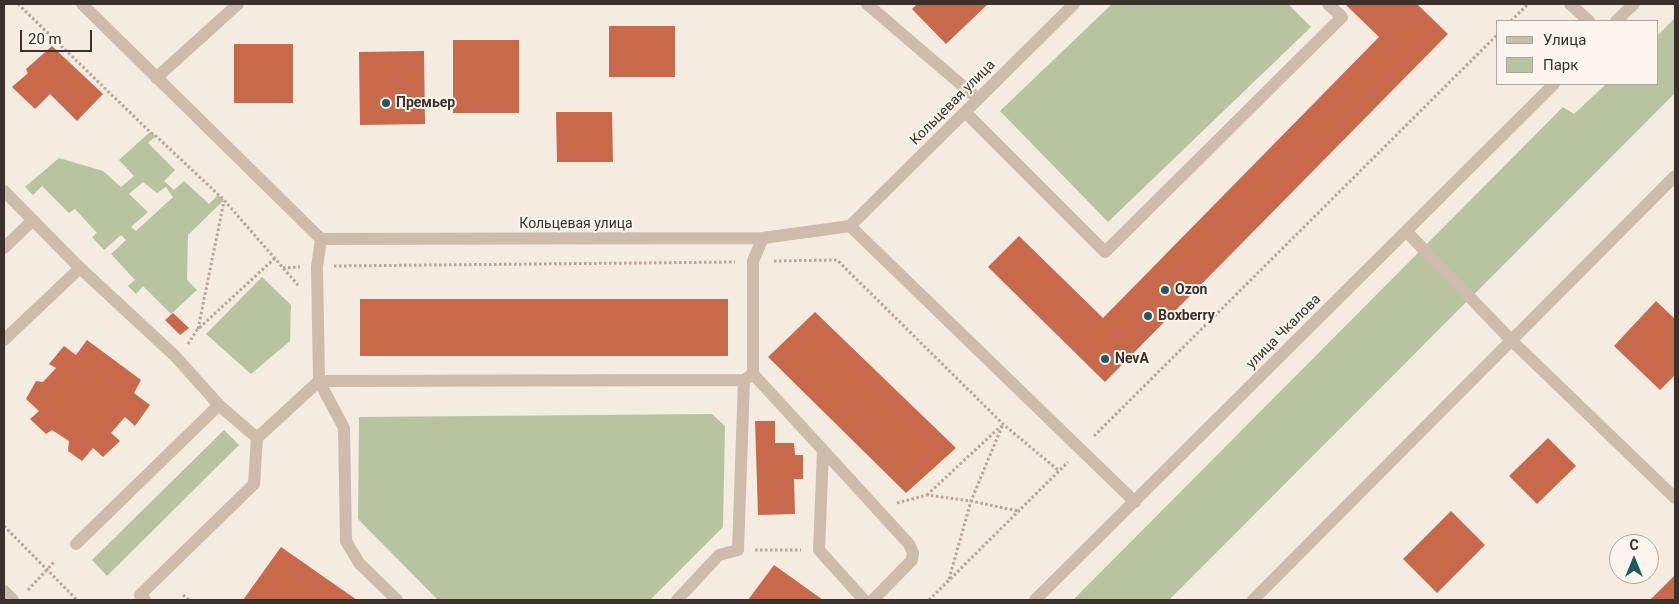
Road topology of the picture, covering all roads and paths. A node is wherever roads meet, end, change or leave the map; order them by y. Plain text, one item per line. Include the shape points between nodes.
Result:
1 (18, 4) edge
2 (82, 4) edge
3 (238, 4) edge
4 (867, 4) edge
5 (1074, 4) edge
6 (1328, 4) edge
7 (1528, 4) edge
8 (1570, 4) edge
9 (1634, 4) edge
10 (1512, 20) edge
11 (1588, 20) edge
12 (1617, 20) edge
13 (1496, 36) edge
14 (156, 78) junction
15 (1553, 85) edge
16 (978, 99) junction
17 (965, 112) junction
18 (1675, 176) edge
19 (4, 191) edge
20 (224, 200) junction
21 (32, 220) junction
22 (850, 226) junction
23 (1406, 231) junction
24 (763, 238) junction
25 (321, 239) junction
26 (4, 248) edge
27 (275, 258) junction
28 (753, 261) junction
29 (317, 266) junction
30 (80, 268) junction
31 (283, 268) junction
32 (298, 286) dead end
33 (198, 330) junction
34 (4, 340) edge
35 (1512, 341) junction
36 (175, 356) junction
37 (748, 377) junction
38 (319, 380) junction
39 (219, 405) junction
40 (1003, 424) junction
41 (257, 438) junction
42 (1082, 449) junction
43 (823, 450) junction
44 (1058, 471) junction
45 (927, 495) junction
46 (1675, 498) edge
47 (971, 500) junction
48 (1135, 502) junction
49 (896, 504) dead end
50 (1018, 512) junction
51 (4, 526) edge
52 (76, 544) dead end
53 (738, 550) junction
54 (819, 550) junction
55 (55, 561) dead end
56 (47, 570) junction
57 (948, 581) junction
58 (4, 591) edge
59 (183, 595) dead end
60 (18, 597) edge
61 (77, 600) edge
62 (145, 600) edge
63 (189, 600) edge
64 (397, 600) edge
65 (677, 600) edge
66 (864, 600) edge
67 (872, 600) edge
68 (928, 600) edge
69 (1035, 600) edge
70 (1253, 600) edge

1 - 20 path
2 - 14 street
3 - 14 street
4 - 16 street
5 - 16 street, Кольцевая улица
6 - 17 street via 1342,17 1105,252
7 - 10 path
8 - 11 street
9 - 12 street
13 - 42 path
14 - 25 street
15 - 23 street, улица Чкалова
16 - 17 street, Кольцевая улица
17 - 22 street, Кольцевая улица
18 - 35 street
19 - 21 street
20 - 27 path
20 - 33 path
21 - 26 street
21 - 30 street
22 - 24 street, Кольцевая улица
22 - 42 street
23 - 35 street
23 - 48 street, улица Чкалова
24 - 25 street, Кольцевая улица
24 - 28 street
25 - 29 street
27 - 31 path
27 - 33 path
28 - 29 path
28 - 37 street
28 - 40 path via 837,260
29 - 31 path
29 - 38 street
30 - 34 street
30 - 36 street
31 - 32 path
33 - 36 path
35 - 46 street
35 - 70 street
36 - 39 street
37 - 38 street
37 - 43 street
37 - 53 street
38 - 41 street
38 - 64 street via 344,428 346,541 359,563
39 - 41 street
39 - 52 street
40 - 44 path
40 - 45 path
40 - 47 path
41 - 62 street via 254,484 140,595
42 - 44 path
42 - 48 street
43 - 54 street
43 - 67 street via 909,544 913,553 912,560
44 - 50 path
45 - 47 path
45 - 49 path
47 - 50 path
47 - 57 path
48 - 69 street, улица Чкалова
50 - 57 path
51 - 56 path
53 - 54 path
53 - 65 street via 719,555
54 - 66 street
55 - 56 path
56 - 60 path
56 - 61 path
57 - 68 path
58 - 60 street
59 - 63 path

